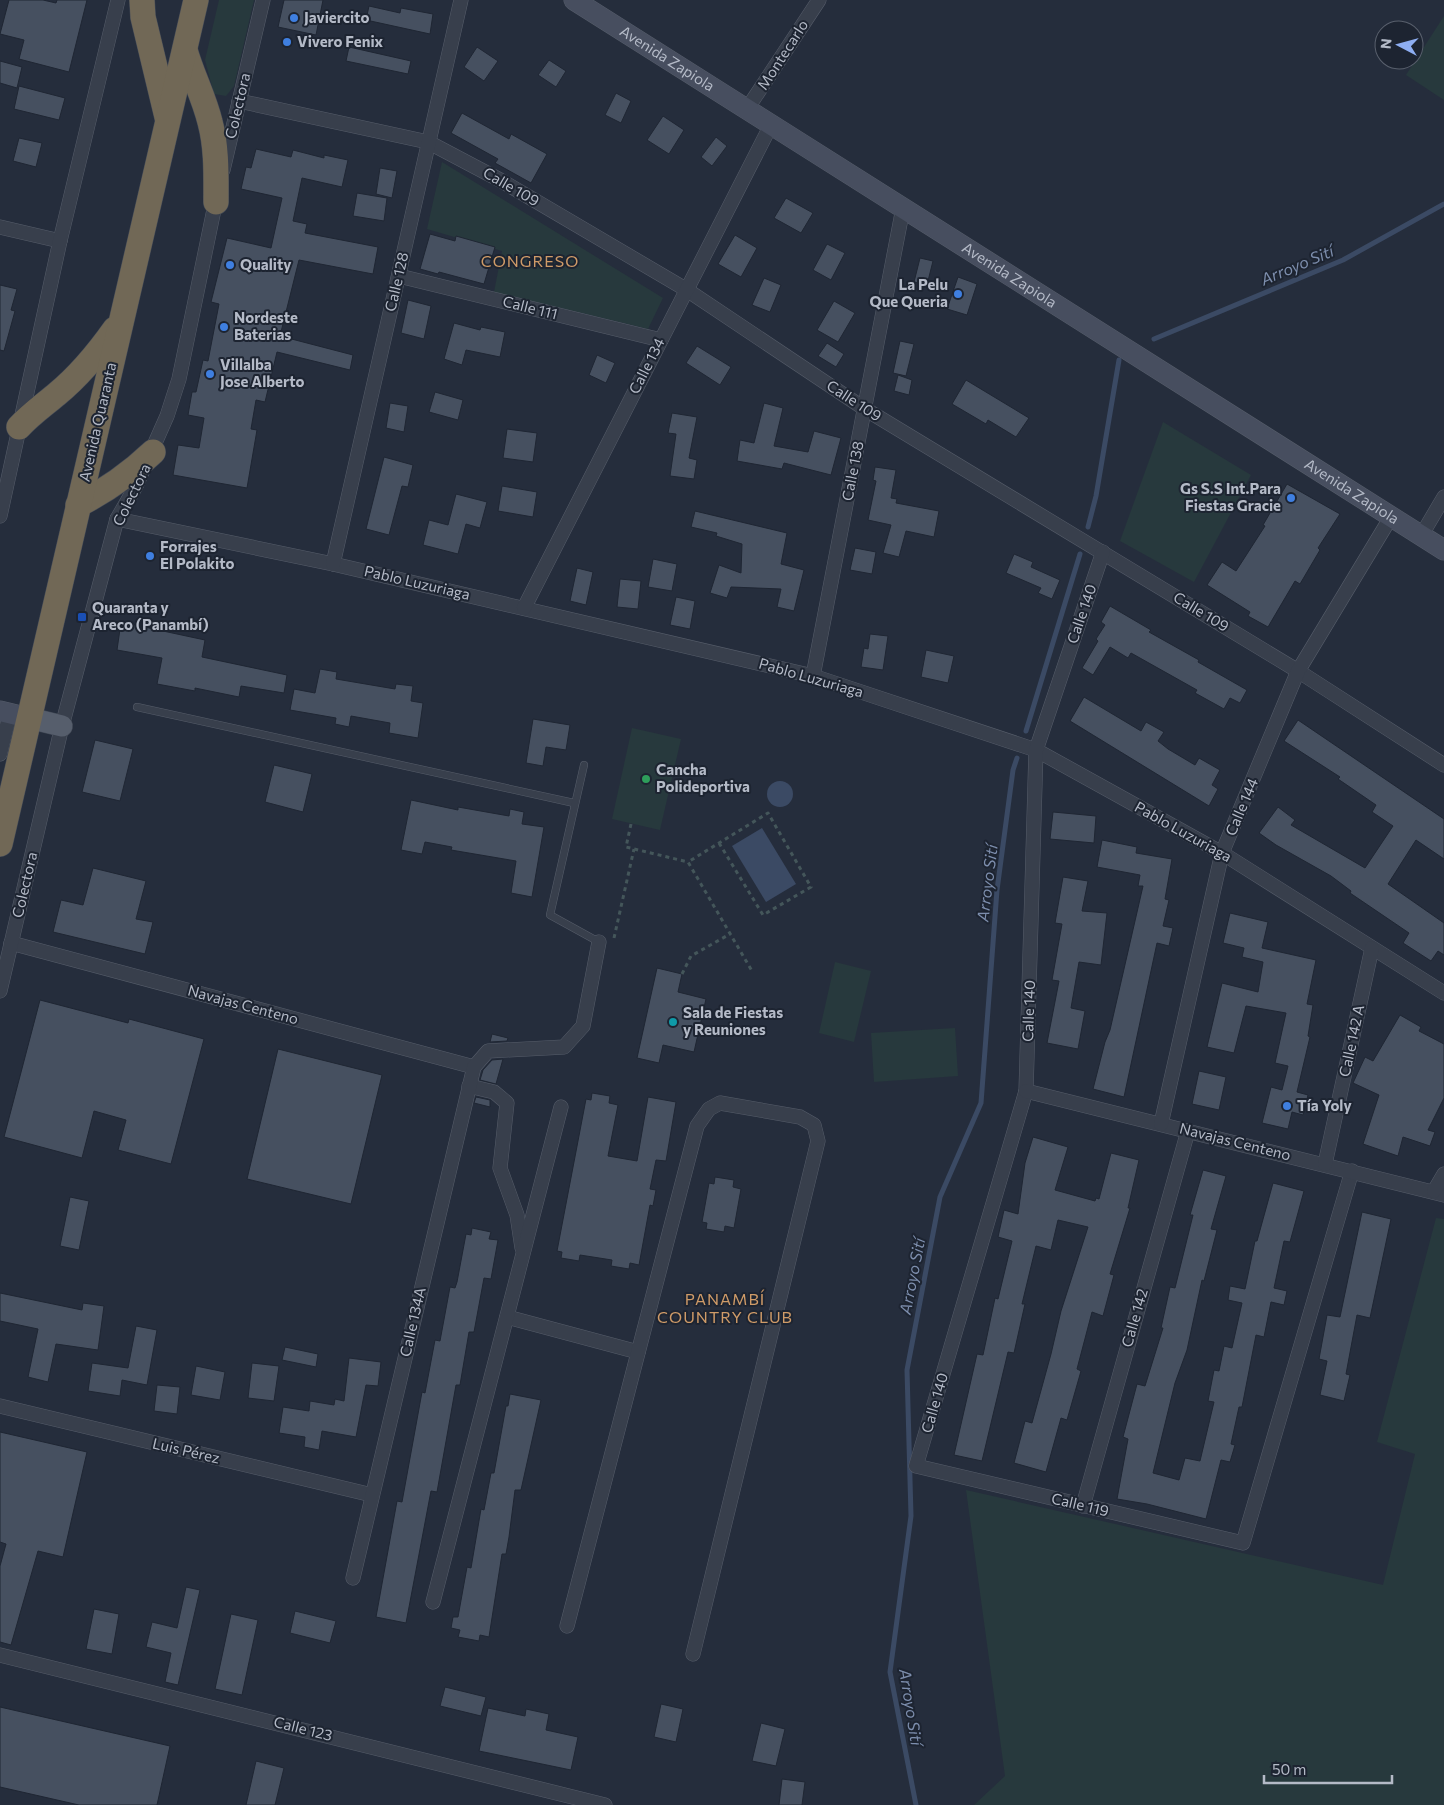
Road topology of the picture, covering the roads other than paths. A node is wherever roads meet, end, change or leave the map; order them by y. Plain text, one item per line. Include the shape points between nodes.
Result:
1 (118, 0) edge
2 (142, 0) edge
3 (196, 0) edge
4 (263, 0) edge
5 (461, 0) edge
6 (574, 0) edge
7 (819, 0) edge
8 (185, 50) junction
9 (239, 102) junction
10 (747, 109) junction
11 (168, 122) junction
12 (771, 125) junction
13 (428, 142) junction
14 (216, 202) junction
15 (903, 208) junction
16 (0, 227) edge
17 (60, 241) junction
18 (399, 276) junction
19 (686, 290) junction
20 (121, 321) junction
21 (661, 340) junction
22 (865, 409) junction
23 (19, 428) junction
24 (153, 452) junction
25 (1444, 497) edge
26 (78, 505) junction
27 (0, 516) edge
28 (1391, 517) junction
29 (117, 519) junction
30 (1421, 536) junction
31 (1444, 550) edge
32 (1103, 552) junction
33 (333, 564) junction
34 (524, 608) junction
35 (1298, 671) junction
36 (813, 676) junction
37 (137, 707) dead end
38 (13, 714) edge
39 (62, 726) junction
40 (1036, 750) junction
41 (0, 754) edge
42 (584, 764) dead end
43 (1444, 765) edge
44 (574, 803) junction
45 (0, 844) edge
46 (1222, 853) junction
47 (599, 942) joint
48 (11, 943) junction
49 (1372, 948) junction
50 (0, 991) edge
51 (1444, 994) edge
52 (474, 1067) junction
53 (469, 1086) junction
54 (1026, 1091) junction
55 (561, 1107) dead end
56 (1160, 1124) junction
57 (1188, 1131) junction
58 (1325, 1164) junction
59 (1352, 1171) junction
60 (1444, 1174) edge
61 (1439, 1193) edge
62 (523, 1254) junction
63 (506, 1317) junction
64 (638, 1352) junction
65 (0, 1406) edge
66 (916, 1466) joint
67 (372, 1495) junction
68 (1083, 1506) junction
69 (353, 1578) dead end
70 (433, 1602) dead end
71 (567, 1626) dead end
72 (693, 1654) dead end
73 (0, 1655) edge
74 (606, 1805) edge

1 - 17 street
2 - 11 highway
3 - 8 highway, Avenida Quaranta
4 - 9 street, Colectora
5 - 13 street, Calle 128
6 - 10 main road, Avenida Zapiola
7 - 10 street, Montecarlo
8 - 11 highway, Avenida Quaranta
8 - 14 highway via 211,123
9 - 13 street, Calle 109
9 - 14 street, Colectora
10 - 12 main road, Avenida Zapiola
11 - 20 highway, Avenida Quaranta
12 - 15 main road, Avenida Zapiola
12 - 19 street, Calle 134
13 - 18 street, Calle 128
13 - 19 street, Calle 109 via 500,180
14 - 24 street, Colectora via 179,379
15 - 22 street, Calle 138
15 - 28 main road, Avenida Zapiola
16 - 17 street
17 - 23 street
18 - 21 street, Calle 111
18 - 33 street, Calle 128
19 - 21 street, Calle 134
19 - 22 street, Calle 109
20 - 23 highway via 92,361 31,413
20 - 26 highway, Avenida Quaranta
21 - 34 street, Calle 134
22 - 32 street, Calle 109
22 - 36 street, Calle 138
23 - 27 street
24 - 26 highway via 131,473
24 - 29 street, Colectora
25 - 30 street
26 - 38 highway, Avenida Quaranta
28 - 30 main road, Avenida Zapiola
28 - 35 street, Calle 144
29 - 33 street, Pablo Luzuriaga
29 - 39 street, Colectora
30 - 31 main road, Avenida Zapiola
32 - 35 street, Calle 109
32 - 40 street, Calle 140
33 - 34 street, Pablo Luzuriaga
34 - 36 street, Pablo Luzuriaga
35 - 43 street, Calle 109
35 - 46 street, Calle 144
36 - 40 street, Pablo Luzuriaga
37 - 44 lane
38 - 39 main road
38 - 41 street
38 - 45 highway, Avenida Quaranta
39 - 48 street, Colectora
40 - 46 street, Pablo Luzuriaga
40 - 54 street, Calle 140
42 - 44 lane
44 - 47 lane via 550,915
46 - 49 street, Pablo Luzuriaga
46 - 56 street, Calle 144
47 - 52 street via 583,1026 564,1047 488,1051
48 - 50 street, Colectora
48 - 52 street, Navajas Centeno
49 - 51 street, Pablo Luzuriaga
49 - 58 street, Calle 142 A
52 - 53 street, Calle 134A
53 - 62 street via 494,1092 507,1103 500,1168 517,1215
53 - 67 street, Calle 134A
54 - 56 street, Navajas Centeno
54 - 66 street, Calle 140
55 - 62 street
56 - 57 street, Navajas Centeno
57 - 58 street, Navajas Centeno
57 - 68 street, Calle 142
58 - 59 street, Navajas Centeno
59 - 61 street, Navajas Centeno
59 - 68 street, Calle 119 via 1243,1544
60 - 61 street
62 - 63 street
63 - 64 street
63 - 70 street
64 - 71 street
64 - 72 street via 697,1126 709,1108 720,1103 800,1117 814,1125 818,1141
65 - 67 street, Luis Pérez
66 - 68 street, Calle 119
67 - 69 street, Calle 134A
73 - 74 street, Calle 123

